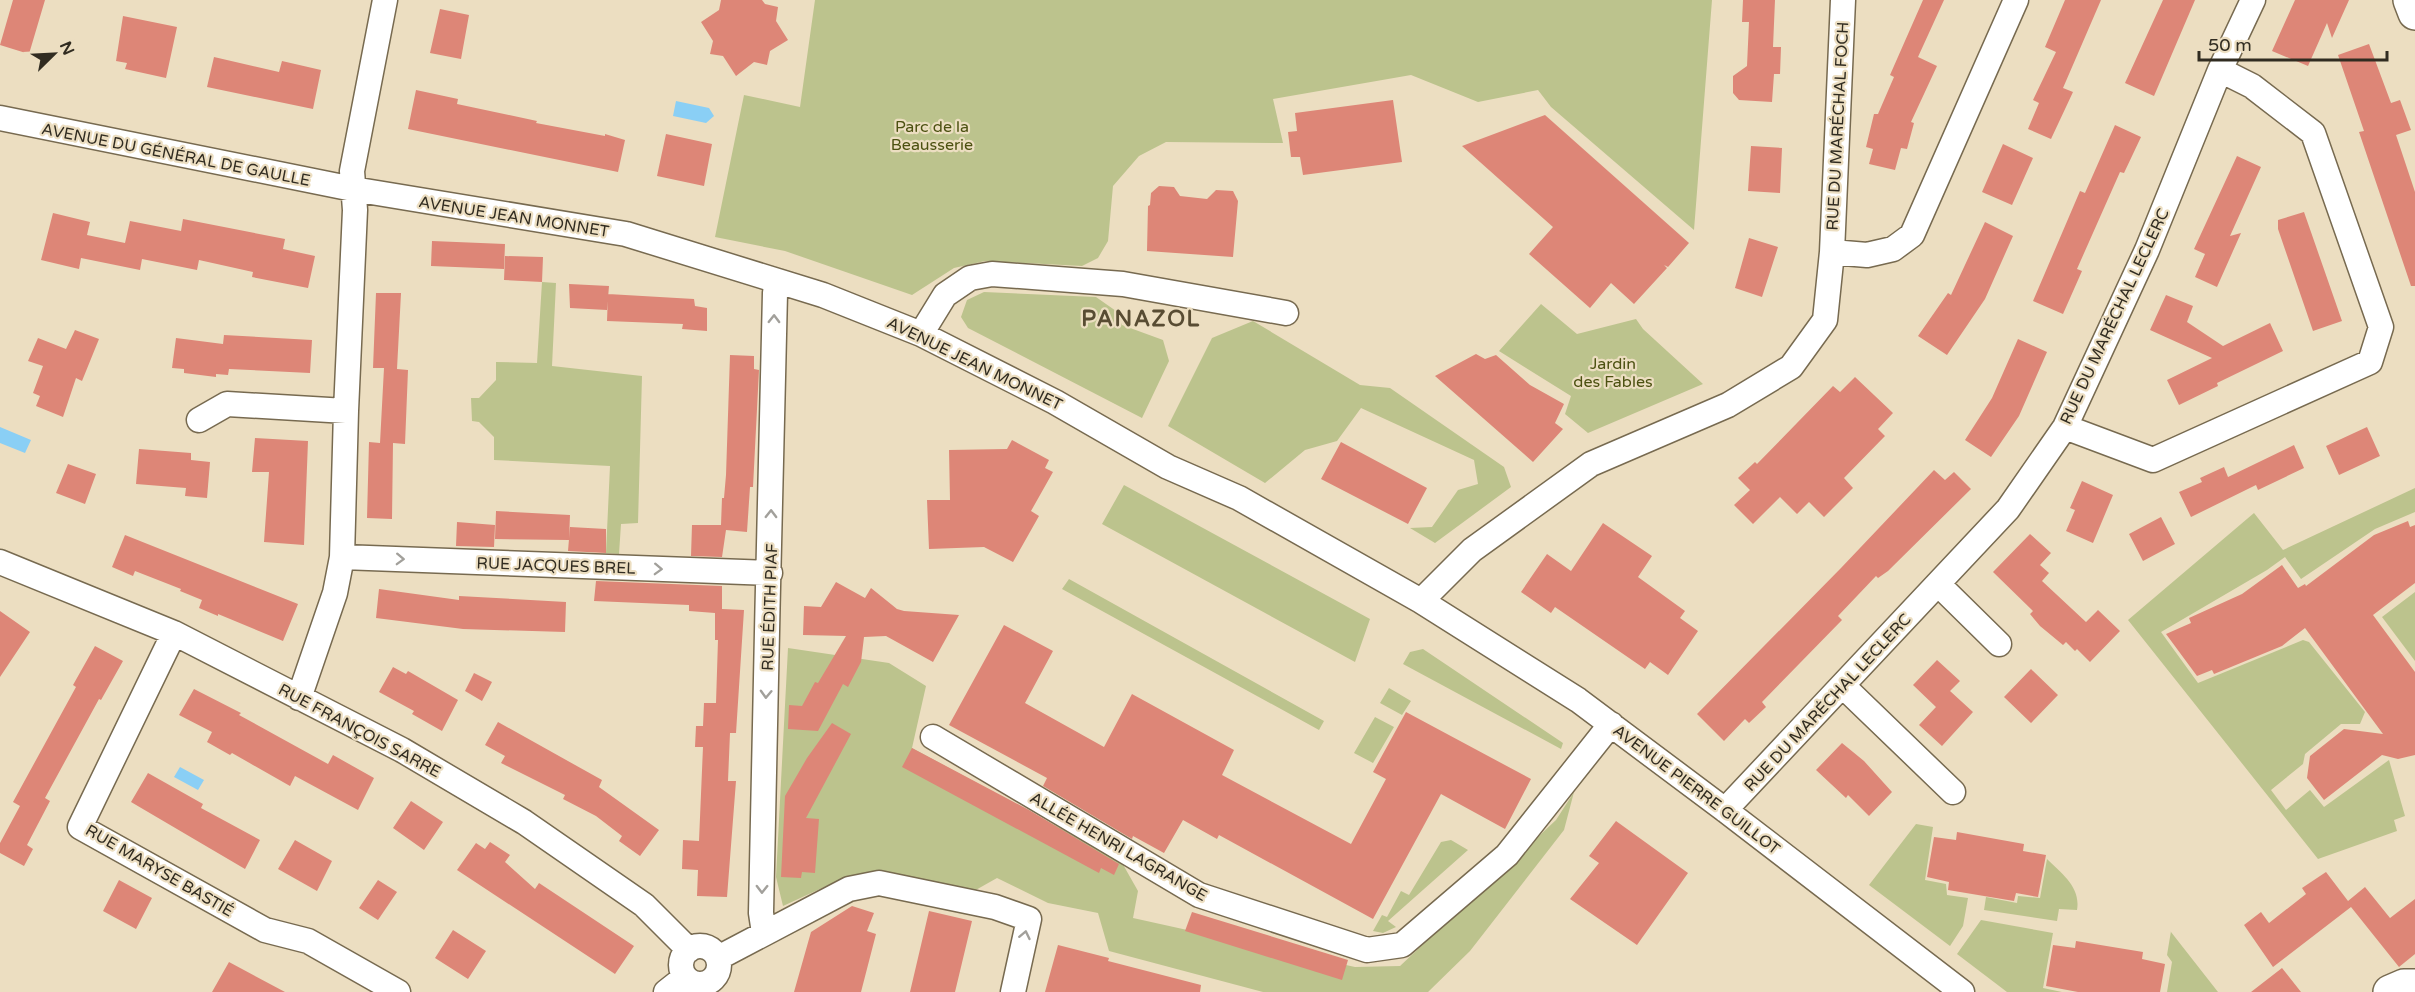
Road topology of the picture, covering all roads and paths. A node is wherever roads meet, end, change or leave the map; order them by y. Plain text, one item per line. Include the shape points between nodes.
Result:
1 (385, 0) edge
2 (1843, 0) edge
3 (2016, 0) edge
4 (2253, 0) edge
5 (2410, 0) edge
6 (2415, 14) edge
7 (2220, 70) junction
8 (0, 118) edge
9 (353, 189) junction
10 (1832, 252) junction
11 (777, 281) junction
12 (1286, 313) dead end
13 (921, 334) junction
14 (346, 411) junction
15 (199, 420) dead end
16 (2065, 426) junction
17 (342, 557) junction
18 (0, 562) edge
19 (770, 573) junction
20 (1938, 584) junction
21 (1421, 601) junction
22 (174, 633) junction
23 (1999, 644) dead end
24 (1843, 686) junction
25 (299, 698) junction
26 (1611, 724) junction
27 (933, 737) dead end
28 (1953, 792) dead end
29 (1725, 810) junction
30 (764, 933) junction
31 (688, 950) junction
32 (718, 958) junction
33 (700, 984) edge
34 (2415, 986) edge
35 (398, 992) edge
36 (666, 992) edge
37 (1013, 992) edge
38 (1962, 992) edge
39 (2390, 992) edge

1 - 9 street via 352,171
2 - 10 street, RUE DU MARÉCHAL FOCH
3 - 10 street via 1912,235 1893,249 1867,255
4 - 7 street, RUE DU MARÉCHAL LECLERC
5 - 6 main road
7 - 16 street, RUE DU MARÉCHAL LECLERC via 2147,250
7 - 16 street via 2252,86 2313,133 2381,327 2370,362 2153,460
8 - 9 street, AVENUE DU GÉNÉRAL DE GAULLE
9 - 11 street, AVENUE JEAN MONNET via 626,234
9 - 14 street
10 - 21 street, RUE DU MARÉCHAL FOCH via 1825,320 1791,367 1728,405 1591,464 1472,550
11 - 13 street, AVENUE JEAN MONNET via 836,299
19 -> 11 street, RUE ÉDITH PIAF
12 - 13 street via 1123,284 992,274 970,278 945,296
13 - 21 street, AVENUE JEAN MONNET via 1055,402 1168,466 1239,498
14 - 15 street via 227,404
14 - 17 street
16 - 20 street, RUE DU MARÉCHAL LECLERC via 2008,509
17 -> 19 street, RUE JACQUES BREL
17 - 25 street
18 - 22 street, RUE FRANÇOIS SARRE
19 -> 30 street, RUE ÉDITH PIAF via 763,789
20 - 23 street
20 - 24 street, RUE DU MARÉCHAL LECLERC
21 - 26 street, AVENUE PIERRE GUILLOT
22 - 25 street, RUE FRANÇOIS SARRE
22 - 35 street, RUE MARYSE BASTIÉ via 80,827 265,930 308,941
24 - 28 street
24 - 29 street, RUE DU MARÉCHAL LECLERC
25 - 31 street, RUE FRANÇOIS SARRE via 402,750 524,822 644,905
26 - 27 street, ALLÉE HENRI LAGRANGE via 1507,855 1401,945 1367,950 1199,895
26 - 29 street, AVENUE PIERRE GUILLOT
29 - 38 street, AVENUE PIERRE GUILLOT
30 - 32 street
37 -> 30 street via 1029,919 995,907 879,883 849,889
31 - 32 street via 705,946
31 - 33 street via 681,966
32 - 33 street via 718,971 711,981
33 - 36 street
34 - 39 main road

